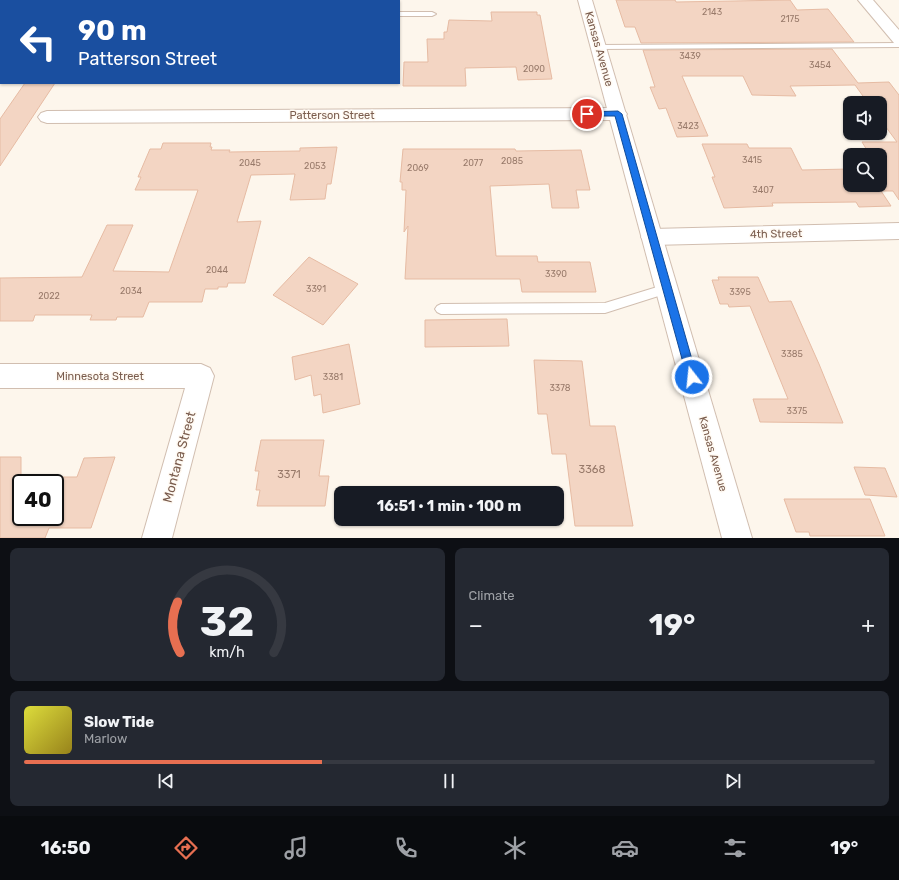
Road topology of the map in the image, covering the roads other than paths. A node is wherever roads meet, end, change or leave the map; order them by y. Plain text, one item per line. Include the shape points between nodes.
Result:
1 (585, 0) edge
2 (865, 0) edge
3 (400, 14) edge
4 (432, 14) dead end
5 (899, 40) edge
6 (899, 45) edge
7 (599, 47) junction
8 (618, 114) junction
9 (47, 117) dead end
10 (899, 231) edge
11 (652, 237) junction
12 (667, 289) junction
13 (441, 309) dead end
14 (0, 376) edge
15 (201, 376) joint
16 (157, 538) edge
17 (737, 538) edge

1 - 7 street, Kansas Avenue
2 - 5 street
3 - 4 lane
6 - 7 lane
7 - 8 street, Kansas Avenue
8 - 9 street, Patterson Street
8 - 11 street, Kansas Avenue
10 - 11 street, 4th Street
11 - 12 street, Kansas Avenue
12 - 13 lane via 605,308
12 - 17 street, Kansas Avenue
14 - 15 street, Minnesota Street
15 - 16 street, Montana Street

